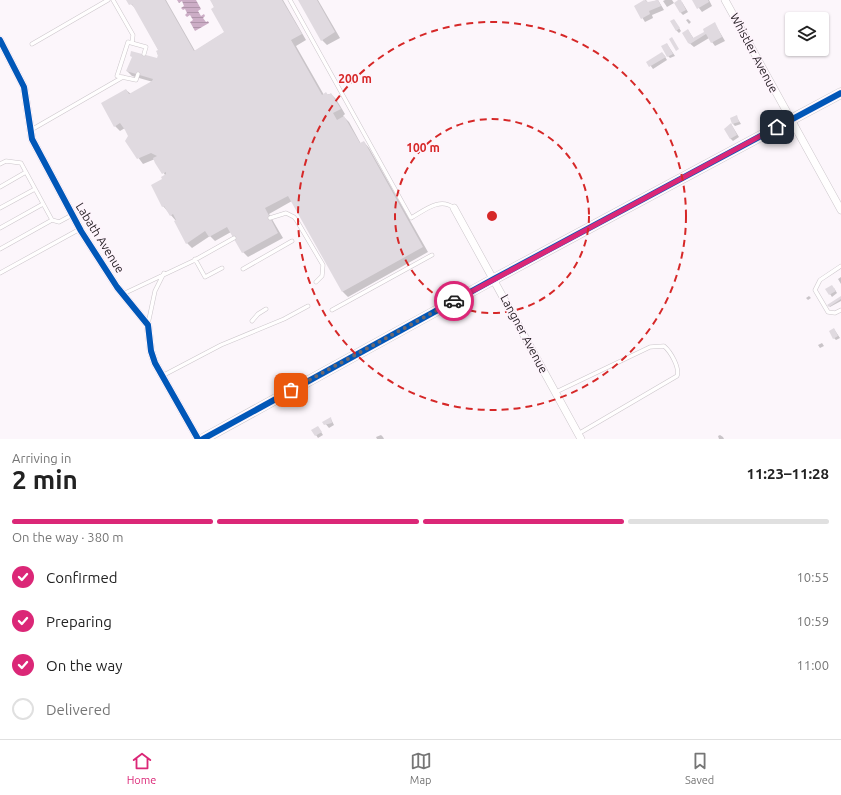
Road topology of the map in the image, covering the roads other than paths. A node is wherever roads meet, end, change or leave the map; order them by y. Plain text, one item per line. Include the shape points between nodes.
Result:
1 (108, 0) edge
2 (113, 0) edge
3 (290, 0) edge
4 (725, 0) edge
5 (0, 40) edge
6 (132, 43) junction
7 (32, 44) dead end
8 (144, 54) dead end
9 (138, 74) dead end
10 (122, 77) junction
11 (841, 92) edge
12 (790, 120) junction
13 (30, 130) junction
14 (0, 164) edge
15 (26, 172) junction
16 (0, 187) edge
17 (35, 189) junction
18 (43, 204) junction
19 (0, 208) edge
20 (454, 208) joint
21 (841, 210) edge
22 (72, 216) junction
23 (270, 218) dead end
24 (52, 220) junction
25 (0, 228) edge
26 (80, 229) junction
27 (234, 238) dead end
28 (292, 241) dead end
29 (0, 249) edge
30 (432, 255) dead end
31 (195, 259) junction
32 (841, 266) edge
33 (222, 268) dead end
34 (243, 269) dead end
35 (0, 273) edge
36 (164, 273) junction
37 (494, 279) junction
38 (316, 282) dead end
39 (123, 294) junction
40 (308, 306) dead end
41 (266, 309) dead end
42 (332, 310) dead end
43 (841, 310) edge
44 (252, 321) dead end
45 (148, 325) junction
46 (162, 376) junction
47 (555, 392) junction
48 (579, 436) edge
49 (198, 439) edge
50 (203, 439) edge

1 - 7 lane
2 - 6 lane via 133,35
3 - 20 lane via 412,218 440,203
4 - 12 street, Whistler Avenue
5 - 13 street, Labath Avenue via 24,87
6 - 8 lane via 146,47
6 - 10 lane via 128,42 117,76
9 - 10 lane via 136,80
10 - 13 lane
11 - 12 street
12 - 21 street, Whistler Avenue
12 - 37 street
13 - 22 street, Labath Avenue via 32,139
14 - 15 lane via 6,161 21,163
15 - 16 lane
15 - 17 lane
17 - 18 lane
17 - 19 lane
18 - 24 lane
18 - 25 lane
20 - 37 street, Langner Avenue
22 - 24 lane via 59,222
22 - 26 street, Labath Avenue
23 - 38 lane via 286,213 297,221 323,265 322,276
24 - 29 lane
26 - 35 lane
26 - 39 street, Labath Avenue
27 - 31 lane
28 - 34 lane
30 - 42 lane
31 - 33 lane via 205,278
31 - 36 lane
32 - 43 lane via 820,280 815,290 828,312
36 - 39 lane
36 - 45 lane via 156,292
37 - 47 street, Langner Avenue
37 - 50 street
39 - 45 street, Labath Avenue
40 - 46 lane via 284,319 221,345
41 - 44 lane
45 - 46 street via 151,351
46 - 49 street
47 - 48 street, Langner Avenue
47 - 48 lane via 650,347 660,345 666,348 677,366 677,376

